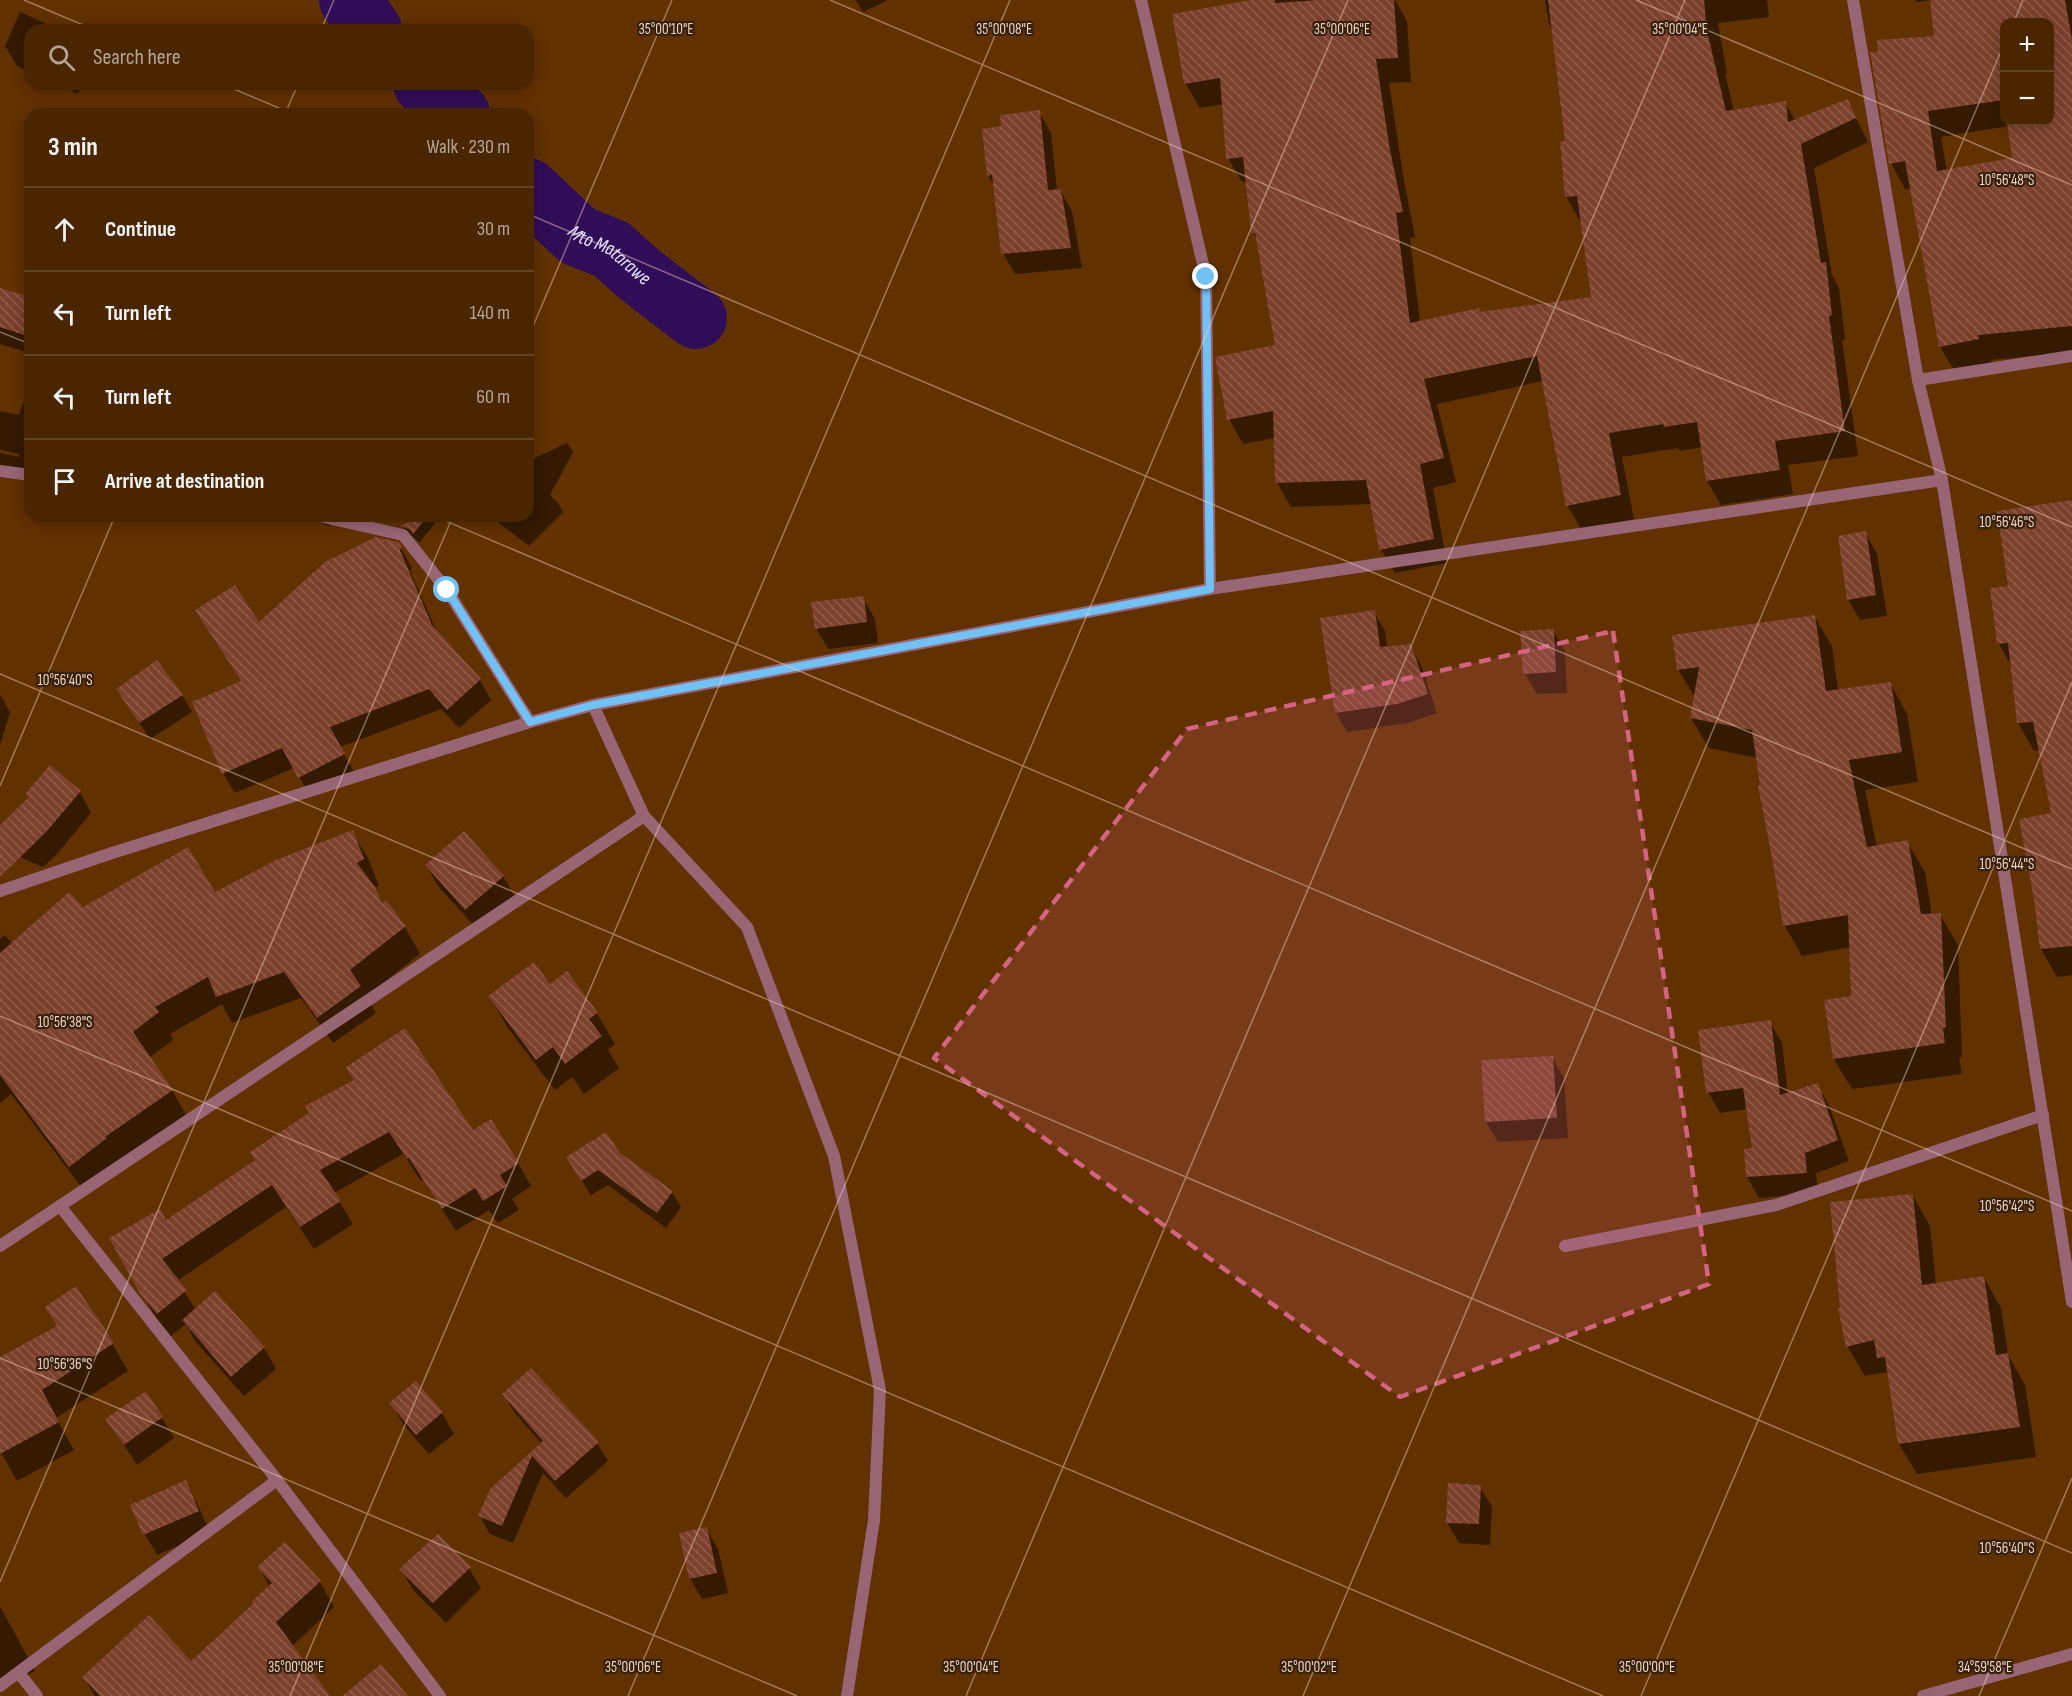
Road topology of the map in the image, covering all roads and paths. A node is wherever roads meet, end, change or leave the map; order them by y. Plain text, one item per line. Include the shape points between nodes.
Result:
1 (1141, 0) edge
2 (1853, 0) edge
3 (2072, 357) edge
4 (1918, 380) junction
5 (0, 471) edge
6 (24, 474) edge
7 (1942, 480) junction
8 (346, 522) edge
9 (1210, 589) junction
10 (593, 705) junction
11 (530, 722) junction
12 (644, 816) junction
13 (0, 891) edge
14 (2043, 1115) junction
15 (60, 1206) junction
16 (0, 1246) edge
17 (1565, 1246) dead end
18 (2072, 1302) edge
19 (277, 1480) junction
20 (2072, 1654) edge
21 (19, 1672) junction
22 (0, 1686) edge
23 (37, 1696) edge
24 (440, 1696) edge
25 (847, 1696) edge
26 (1923, 1696) edge

1 - 9 street via 1206,277
2 - 4 street
3 - 4 street
4 - 7 street
5 - 6 street
7 - 9 street
7 - 14 street
8 - 11 street via 403,535 447,590
9 - 10 street
10 - 11 street
10 - 12 street
11 - 13 street
12 - 15 street
12 - 25 street via 747,927 834,1156 880,1390 874,1520
14 - 17 street via 1776,1205
14 - 18 street
15 - 16 street
15 - 19 street
19 - 21 street
19 - 24 street
20 - 26 street
21 - 22 street
21 - 23 street

